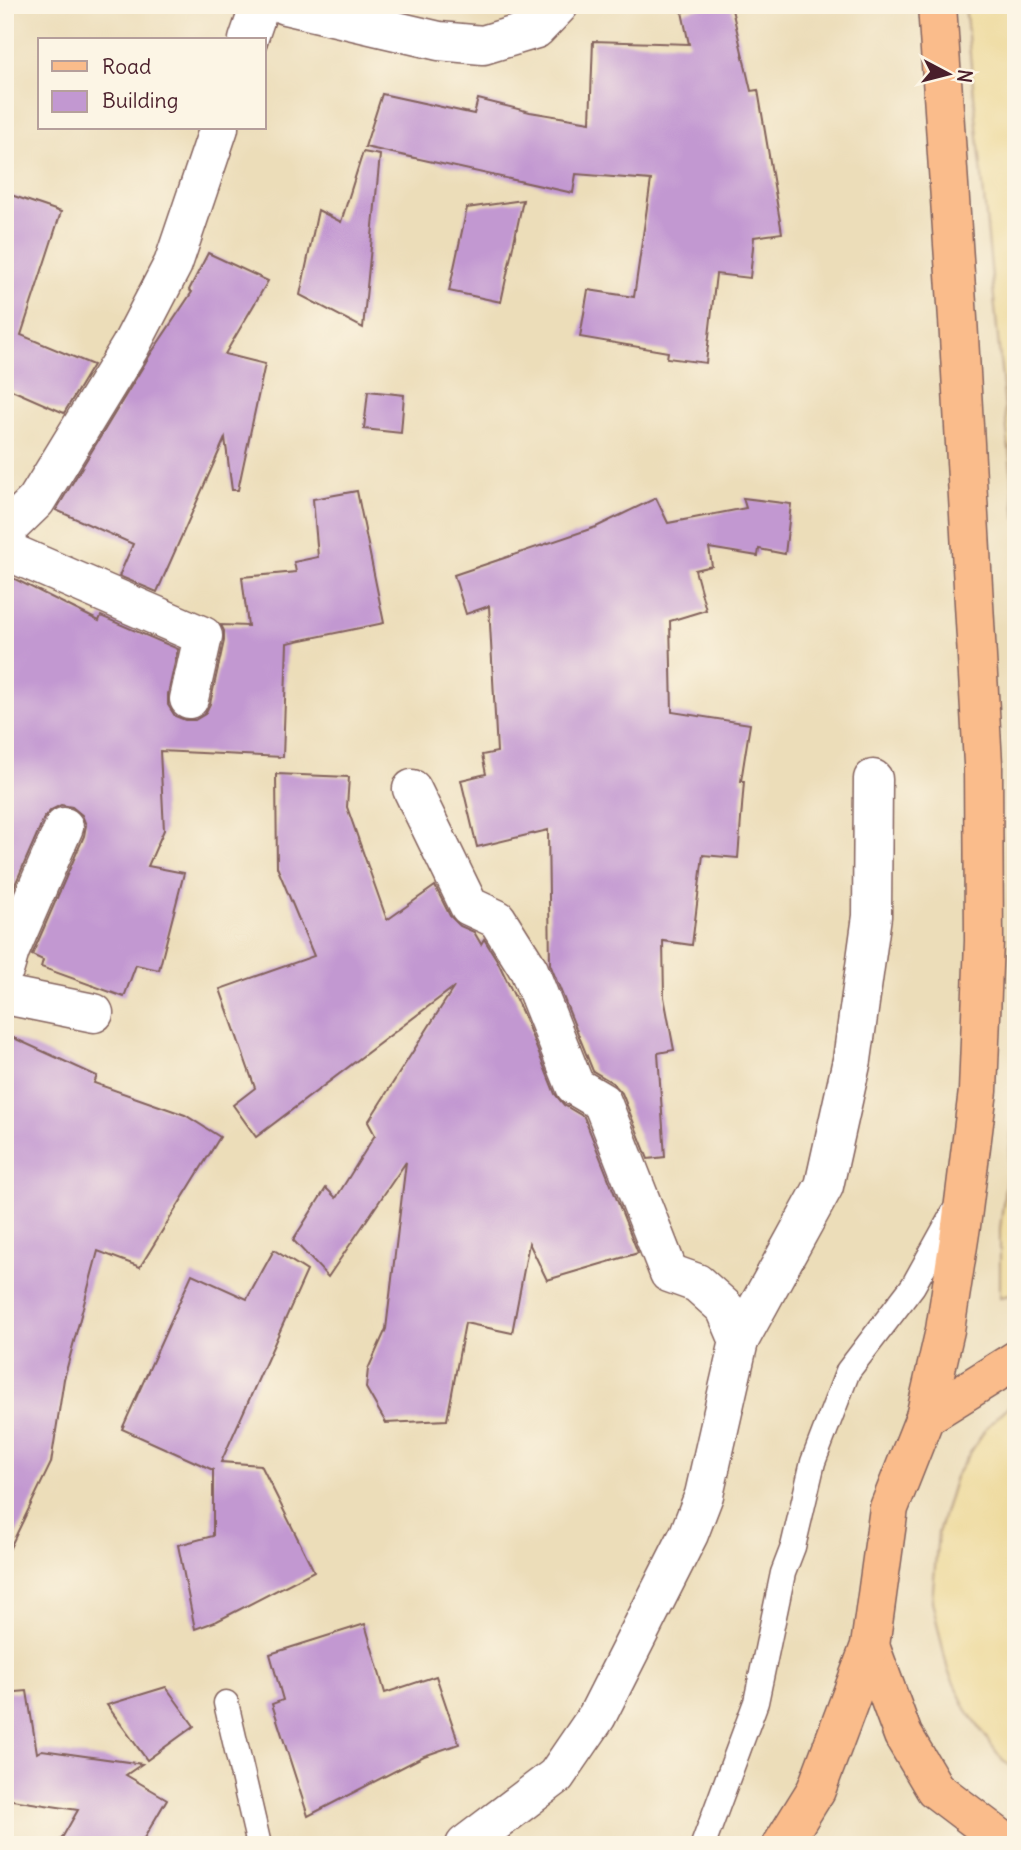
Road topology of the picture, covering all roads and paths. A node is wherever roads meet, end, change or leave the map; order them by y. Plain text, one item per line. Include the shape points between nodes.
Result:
1 (260, 5) edge
2 (285, 5) edge
3 (559, 5) edge
4 (937, 5) edge
5 (249, 38) edge
6 (218, 130) edge
7 (5, 531) edge
8 (5, 550) edge
9 (188, 699) dead end
10 (873, 779) dead end
11 (412, 789) dead end
12 (64, 827) dead end
13 (5, 968) edge
14 (5, 995) edge
15 (94, 1013) dead end
16 (965, 1191) junction
17 (739, 1341) junction
18 (1016, 1360) edge
19 (925, 1418) junction
20 (870, 1646) junction
21 (226, 1703) dead end
22 (259, 1845) edge
23 (465, 1845) edge
24 (703, 1845) edge
25 (782, 1845) edge
26 (1009, 1845) edge

1 - 5 street
2 - 3 street via 439,40 483,45 537,29
4 - 16 main road via 983,764 984,941 978,1091
6 - 7 street via 173,264 130,347 36,501
8 - 9 street via 203,636
10 - 17 street via 872,916 852,1060 824,1186
11 - 17 street via 469,906 497,919 529,970 575,1086 602,1102 669,1273 698,1283 725,1308
12 - 13 street
14 - 15 street
16 - 19 main road via 945,1330
16 - 24 lane via 913,1286 848,1371 813,1462 783,1573 756,1702
17 - 23 street via 704,1496 597,1716 556,1776
18 - 19 main road
19 - 20 main road via 888,1508
20 - 25 main road via 816,1790
20 - 26 main road via 903,1735 935,1789
21 - 22 lane

